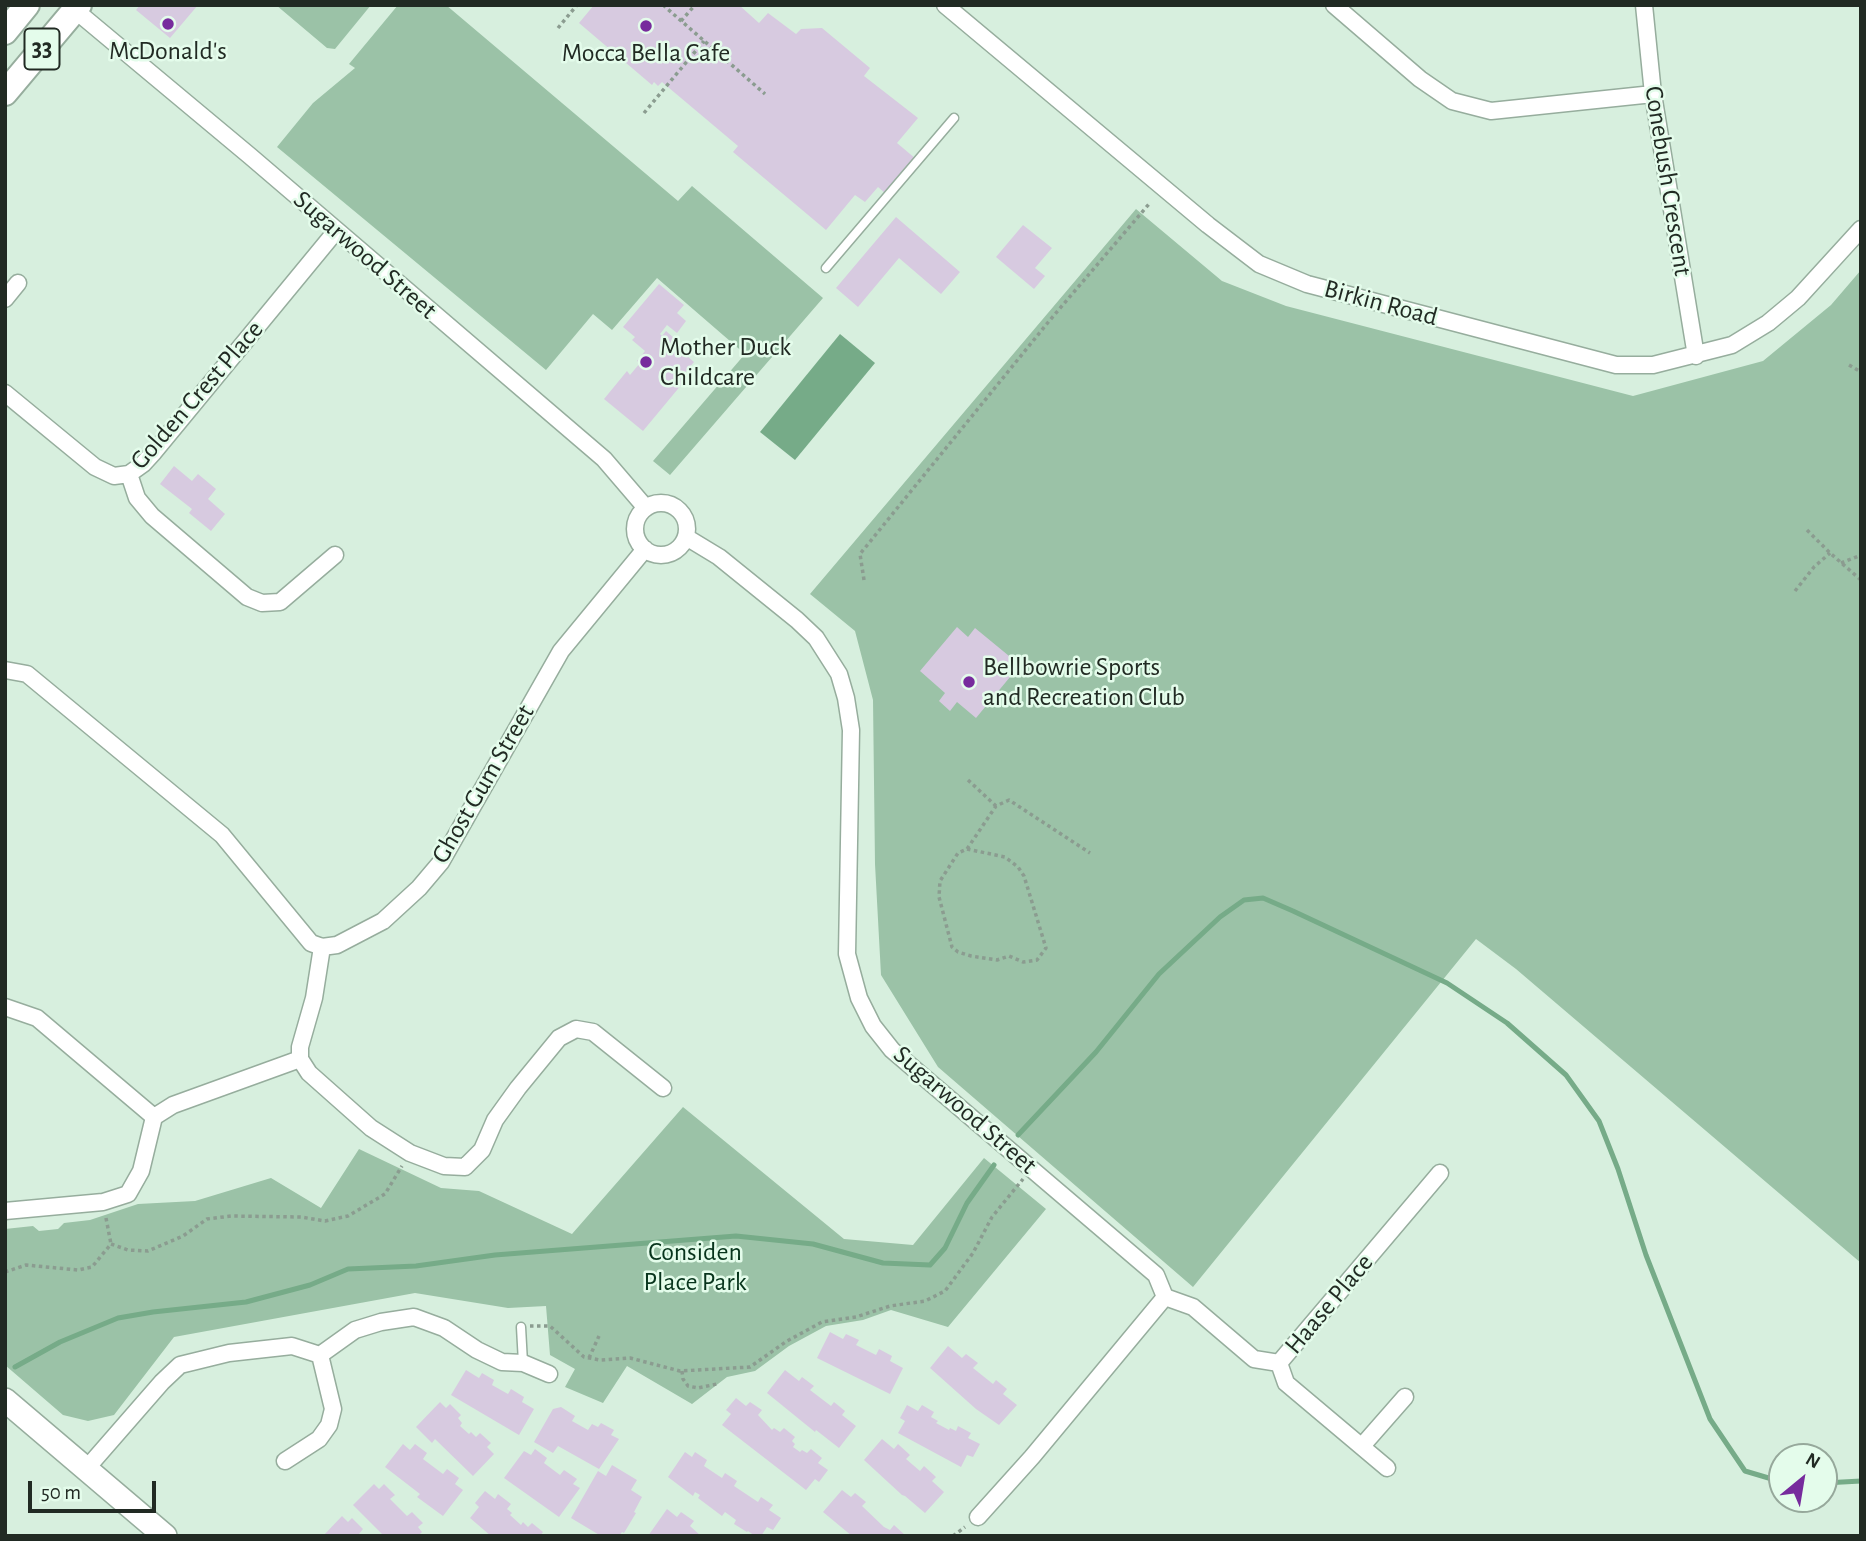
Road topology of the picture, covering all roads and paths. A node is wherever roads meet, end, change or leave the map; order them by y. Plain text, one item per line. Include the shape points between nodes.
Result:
1 (27, 5) edge
2 (577, 5) edge
3 (663, 5) edge
4 (695, 5) edge
5 (945, 5) edge
6 (1334, 5) edge
7 (1644, 5) edge
8 (74, 7) edge
9 (681, 21) junction
10 (558, 28) dead end
11 (5, 32) edge
12 (704, 41) junction
13 (5, 93) edge
14 (765, 94) dead end
15 (1653, 94) junction
16 (644, 113) dead end
17 (954, 118) dead end
18 (1149, 204) dead end
19 (1861, 229) edge
20 (336, 231) junction
21 (826, 268) dead end
22 (18, 283) dead end
23 (5, 299) edge
24 (1696, 356) junction
25 (1849, 365) dead end
26 (1861, 372) edge
27 (5, 393) edge
28 (129, 474) junction
29 (646, 508) junction
30 (1807, 530) dead end
31 (686, 537) junction
32 (645, 549) junction
33 (1830, 554) junction
34 (335, 555) dead end
35 (1861, 555) edge
36 (1840, 563) junction
37 (864, 580) dead end
38 (1861, 580) edge
39 (1795, 591) dead end
40 (5, 670) edge
41 (968, 780) dead end
42 (996, 806) junction
43 (967, 849) junction
44 (1090, 853) dead end
45 (322, 947) junction
46 (5, 1007) edge
47 (300, 1059) junction
48 (663, 1088) dead end
49 (153, 1117) junction
50 (410, 1153) junction
51 (1032, 1168) junction
52 (1440, 1173) dead end
53 (103, 1202) junction
54 (5, 1211) edge
55 (111, 1244) junction
56 (5, 1272) edge
57 (1165, 1297) junction
58 (521, 1327) joint
59 (599, 1336) dead end
60 (320, 1355) junction
61 (589, 1358) junction
62 (523, 1363) junction
63 (1279, 1363) junction
64 (682, 1371) junction
65 (549, 1374) dead end
66 (717, 1384) dead end
67 (1405, 1396) dead end
68 (5, 1400) edge
69 (1362, 1446) junction
70 (285, 1461) dead end
71 (87, 1468) junction
72 (1387, 1468) dead end
73 (978, 1517) dead end
74 (165, 1536) edge

1 - 11 main road, 33
2 - 10 path
3 - 9 path
4 - 9 path
5 - 24 street, Birkin Road via 1259,264 1307,284 1616,365 1653,365
6 - 15 street via 1452,101 1491,111
7 - 15 street, Conebush Crescent
8 - 13 main road, 33
8 - 20 street, Sugarwood Street
9 - 12 path
12 - 14 path
12 - 16 path
15 - 24 street, Conebush Crescent
17 - 21 lane
18 - 37 path via 860,554
19 - 24 street, Birkin Road via 1798,298 1768,323 1732,345
20 - 28 street, Golden Crest Place via 149,458
20 - 29 street, Sugarwood Street via 604,458
22 - 23 street
25 - 26 path
27 - 28 street, Golden Crest Place via 95,467 114,476
28 - 34 street via 137,498 152,516 247,597 262,603 280,603
29 - 31 street via 660,503 674,506 684,516
29 - 32 street via 636,525 637,538
30 - 33 path
31 - 32 street via 672,552 658,554
31 - 51 street, Sugarwood Street via 719,557 797,620 816,638 839,674 851,730 847,954 859,998 873,1026 892,1050
32 - 45 street, Ghost Gum Street via 561,651 441,862 383,921 342,943
33 - 36 path
33 - 39 path
35 - 36 path
36 - 38 path
40 - 45 street via 27,674 215,828 311,943
41 - 42 path
42 - 43 path
42 - 44 path via 1009,800
43 - 43 path via 958,853 940,881 939,897 952,947 997,960 1009,956 1023,962 1037,960 1046,948 1024,876 1005,857
45 - 47 street
46 - 49 street via 37,1018
47 - 49 street via 173,1105
47 - 50 street via 309,1073 371,1129
48 - 50 street via 593,1032 576,1029 559,1038 534,1068 495,1120 482,1150 465,1167 444,1166
49 - 53 street via 135,1184 128,1194
50 - 55 path via 385,1194 348,1216 325,1221 231,1216 207,1219 183,1236 148,1251
51 - 57 street, Sugarwood Street via 1156,1275
51 - 64 path via 992,1217 951,1284 936,1297 822,1322 750,1367
52 - 63 street, Haase Place
53 - 54 street
53 - 55 path
55 - 56 path via 92,1267 26,1265
57 - 63 street, Haase Place via 1193,1307 1254,1359
57 - 73 street
58 - 61 path via 550,1326
58 - 62 lane
59 - 61 path
60 - 62 street via 355,1330 414,1317 444,1328 502,1362
60 - 70 street via 332,1409 329,1425 319,1439
60 - 71 street via 292,1346 229,1353 180,1365
61 - 64 path via 630,1358
62 - 65 street
63 - 69 street via 1286,1383
64 - 66 path via 688,1386
67 - 69 street
68 - 71 street
69 - 72 street
71 - 74 street

